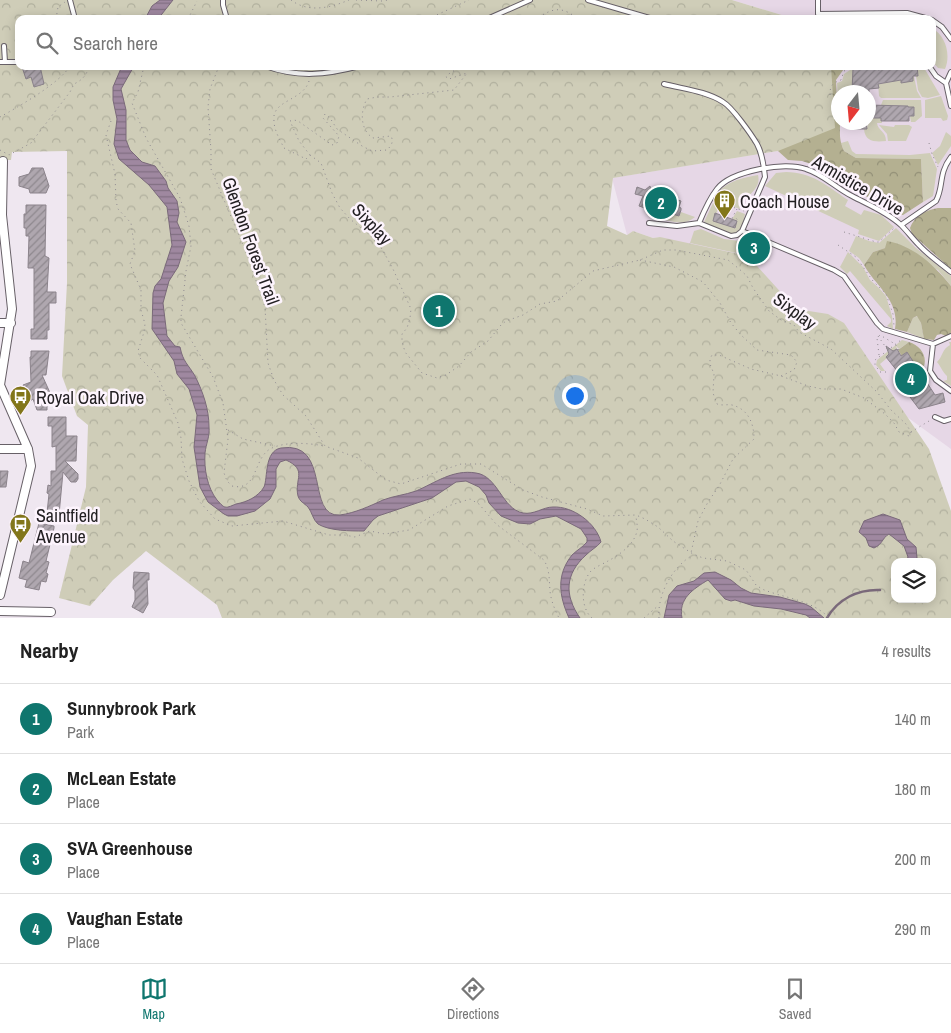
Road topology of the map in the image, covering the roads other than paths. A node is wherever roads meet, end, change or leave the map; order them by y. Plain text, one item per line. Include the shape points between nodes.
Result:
1 (69, 0) edge
2 (530, 0) edge
3 (588, 0) edge
4 (818, 0) edge
5 (223, 2) edge
6 (74, 15) edge
7 (226, 15) edge
8 (496, 15) edge
9 (639, 15) edge
10 (911, 15) edge
11 (936, 23) edge
12 (951, 39) edge
13 (4, 46) dead end
14 (2, 62) edge
15 (15, 62) edge
16 (280, 70) edge
17 (345, 70) edge
18 (932, 70) edge
19 (951, 72) edge
20 (949, 83) edge
21 (664, 84) dead end
22 (951, 105) edge
23 (951, 156) edge
24 (3, 161) dead end
25 (764, 168) junction
26 (1, 215) edge
27 (649, 222) dead end
28 (699, 223) junction
29 (901, 225) junction
30 (742, 232) junction
31 (951, 272) edge
32 (0, 322) edge
33 (11, 322) junction
34 (951, 336) edge
35 (932, 344) junction
36 (951, 391) edge
37 (935, 417) road end
38 (951, 419) edge
39 (0, 449) edge
40 (28, 449) junction
41 (3, 566) edge
42 (0, 595) edge
43 (0, 611) edge
44 (50, 612) dead end

1 - 6 lane
2 - 8 lane
3 - 9 lane
4 - 10 lane via 818,14
5 - 7 lane
11 - 12 lane
13 - 14 lane
14 - 15 lane
16 - 17 lane via 299,75
18 - 20 lane
19 - 20 lane
20 - 22 lane
21 - 25 lane via 713,97 730,107 757,144
23 - 29 lane via 942,174 936,201
24 - 26 street
25 - 28 lane, Armistice Drive via 726,180 709,200
25 - 29 lane, Armistice Drive via 805,168
25 - 30 lane via 765,178
26 - 33 street via 12,304
27 - 28 lane via 678,226
28 - 30 lane via 731,236
29 - 31 lane, Armistice Drive
30 - 35 lane via 834,270 844,276 883,329
32 - 33 street
33 - 40 street via 0,385
34 - 35 lane
35 - 36 lane via 930,371
37 - 38 lane via 944,421
39 - 40 street
40 - 41 street via 30,474
41 - 42 street
43 - 44 street

